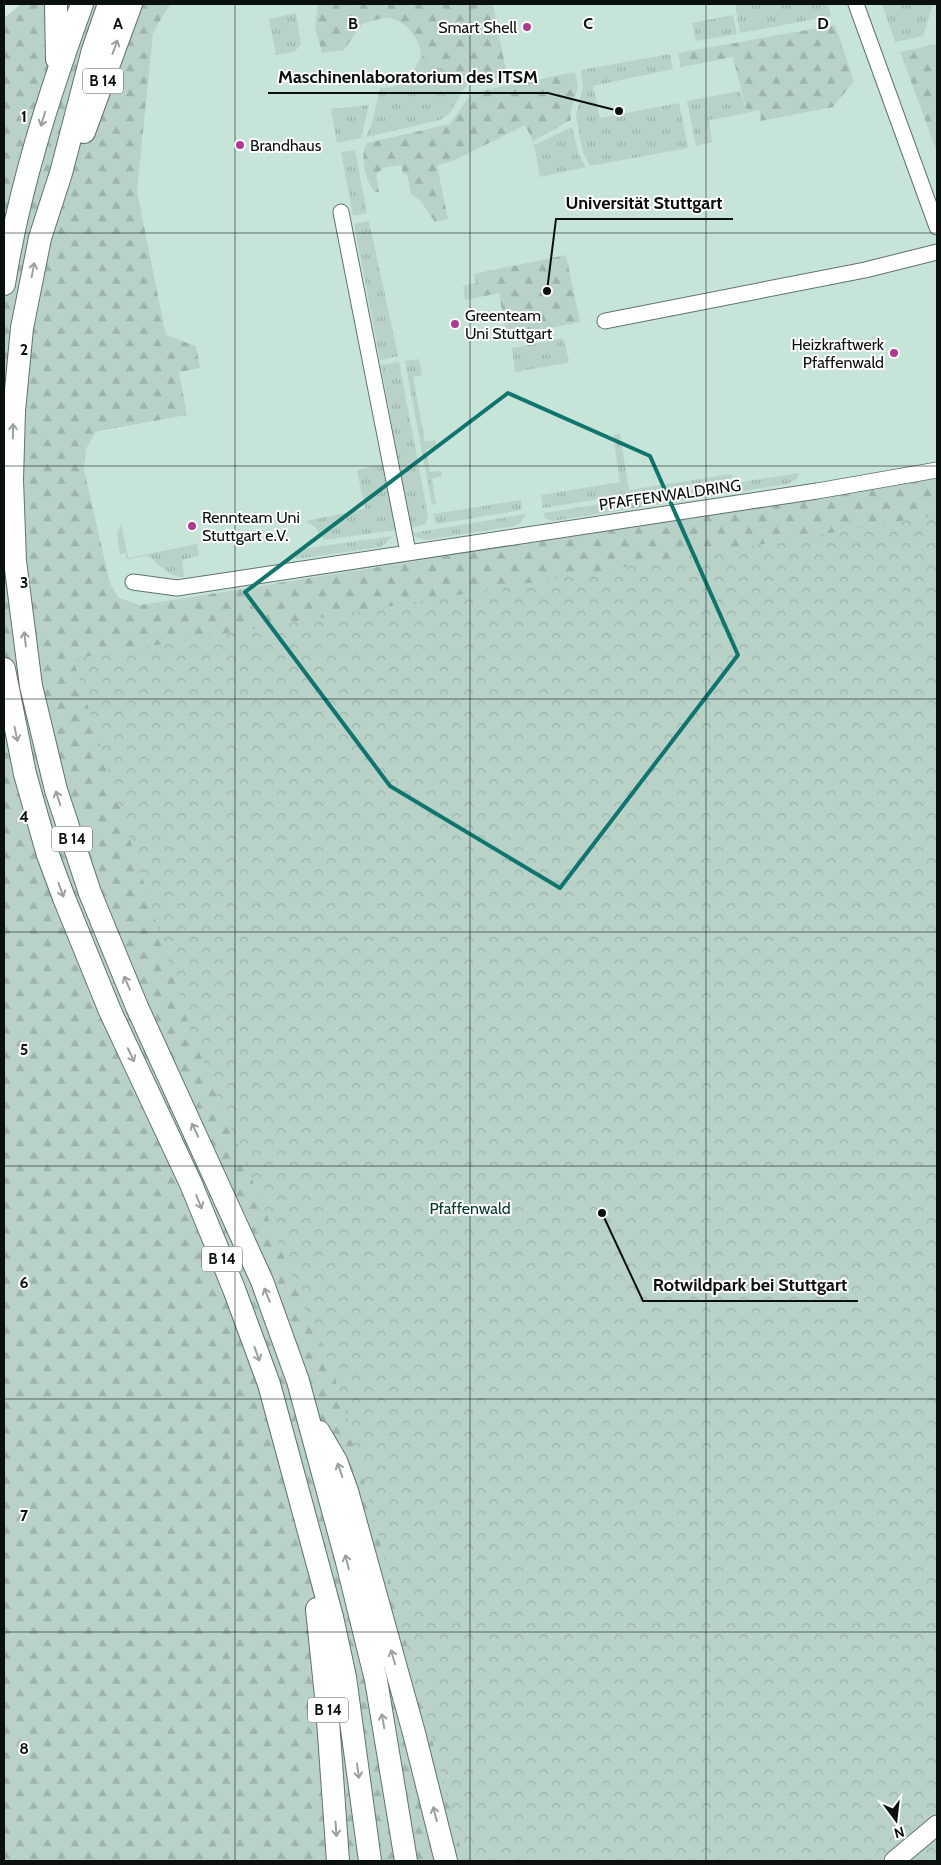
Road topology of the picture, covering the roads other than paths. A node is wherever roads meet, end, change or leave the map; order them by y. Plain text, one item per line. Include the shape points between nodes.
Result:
1 (56, 4) edge
2 (82, 4) edge
3 (109, 4) edge
4 (131, 4) edge
5 (856, 4) edge
6 (58, 72) junction
7 (66, 150) junction
8 (341, 212) dead end
9 (937, 227) edge
10 (937, 252) edge
11 (4, 284) edge
12 (605, 321) dead end
13 (937, 470) edge
14 (408, 552) junction
15 (133, 582) dead end
16 (4, 669) edge
17 (310, 1424) junction
18 (304, 1519) junction
19 (937, 1825) edge
20 (338, 1861) edge
21 (370, 1861) edge
22 (406, 1861) edge
23 (446, 1861) edge
24 (894, 1861) edge

1 - 6 highway, B 14
2 - 6 highway, B 14
3 - 7 highway, B 14
7 -> 4 highway, B 14 via 79,146
5 - 9 street
6 -> 11 highway, B 14 via 23,194
17 -> 7 highway, B 14 via 262,1281 137,1007 90,893 56,790 31,686 15,561 14,411 22,328 36,256
8 - 14 street
10 - 12 street via 864,270
13 - 14 street, PFAFFENWALDRING
14 - 15 street, PFAFFENWALDRING via 177,588
16 -> 18 highway, B 14 via 25,774 48,855 86,956 191,1184 234,1289 269,1384
22 -> 17 highway, B 14 via 376,1680
23 -> 17 highway via 347,1491 323,1436
18 -> 20 highway, B 14 via 323,1657
18 -> 21 highway via 345,1677
19 - 24 main road

